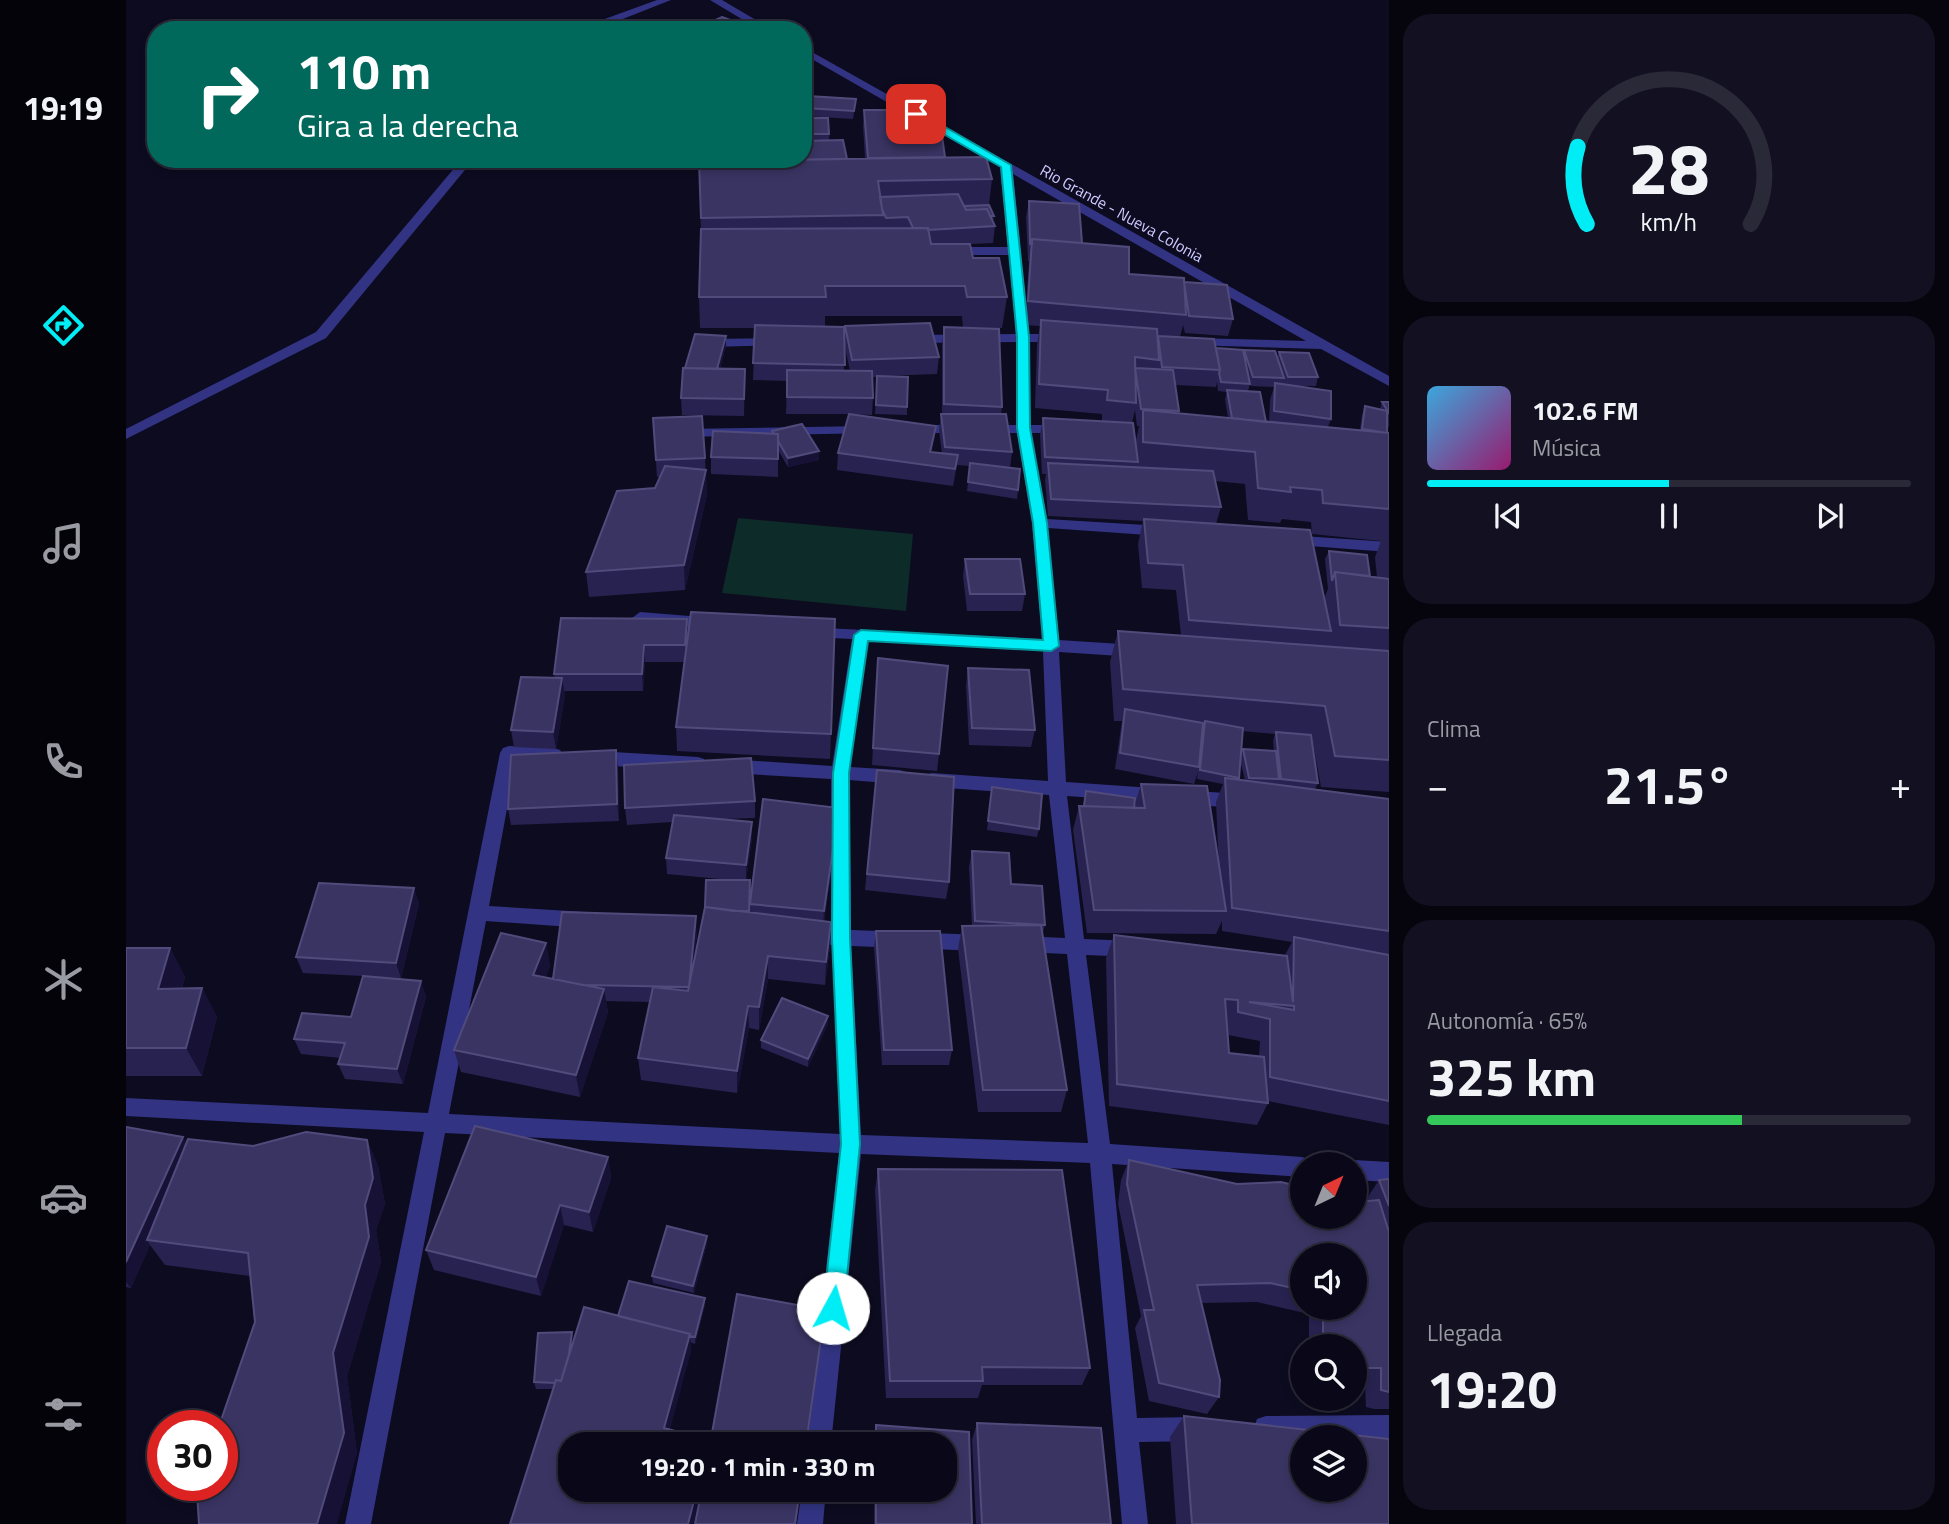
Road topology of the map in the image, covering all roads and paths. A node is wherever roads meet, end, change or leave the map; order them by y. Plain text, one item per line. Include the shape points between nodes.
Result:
1 (666, 0) edge
2 (715, 0) edge
3 (609, 21) edge
4 (752, 21) edge
5 (812, 55) edge
6 (1006, 165) junction
7 (460, 168) edge
8 (931, 251) edge
9 (1014, 251) junction
10 (1023, 337) junction
11 (1078, 339) edge
12 (901, 340) edge
13 (792, 341) edge
14 (1174, 341) edge
15 (711, 343) edge
16 (1325, 346) junction
17 (1389, 382) edge
18 (1023, 428) junction
19 (1077, 430) edge
20 (678, 433) edge
21 (126, 435) edge
22 (1040, 523) junction
23 (1180, 533) edge
24 (1277, 539) edge
25 (1389, 547) edge
26 (640, 618) edge
27 (737, 626) edge
28 (792, 630) edge
29 (861, 635) junction
30 (1051, 646) junction
31 (1160, 652) edge
32 (841, 773) junction
33 (1057, 790) junction
34 (1251, 802) edge
35 (477, 913) junction
36 (598, 921) edge
37 (787, 935) edge
38 (841, 938) junction
39 (1078, 946) junction
40 (1158, 950) edge
41 (126, 1107) edge
42 (437, 1124) junction
43 (851, 1144) junction
44 (1100, 1153) junction
45 (1290, 1166) edge
46 (1367, 1171) edge
47 (1389, 1172) edge
48 (1389, 1427) edge
49 (1126, 1430) junction
50 (820, 1432) edge
51 (813, 1502) edge
52 (358, 1524) edge
53 (810, 1524) edge
54 (1135, 1524) edge

1 - 3 street
2 - 4 street
5 - 6 street, Rio Grande - Nueva Colonia
6 - 9 street via 1001,185
6 - 16 street, Rio Grande - Nueva Colonia
7 - 21 street via 321,335
8 - 9 street
9 - 10 street
10 - 11 street
10 - 12 street
10 - 18 street
13 - 15 street
14 - 16 street
16 - 17 street, Rio Grande - Nueva Colonia
18 - 19 street
18 - 20 street
18 - 22 street
22 - 23 street
22 - 30 street
24 - 25 street
26 - 27 street
28 - 29 street
29 - 30 street
29 - 32 street
30 - 31 street
30 - 33 street
32 - 33 street
32 - 35 street via 509,753
32 - 38 street
33 - 34 street
33 - 39 street
35 - 36 street
35 - 42 street
37 - 38 street
38 - 39 street
38 - 43 street
39 - 40 street
39 - 44 street
41 - 42 street
42 - 43 street
42 - 52 street
43 - 44 street
43 - 50 street
44 - 45 street
44 - 49 street
46 - 47 street
48 - 49 street
49 - 54 street
51 - 53 street

